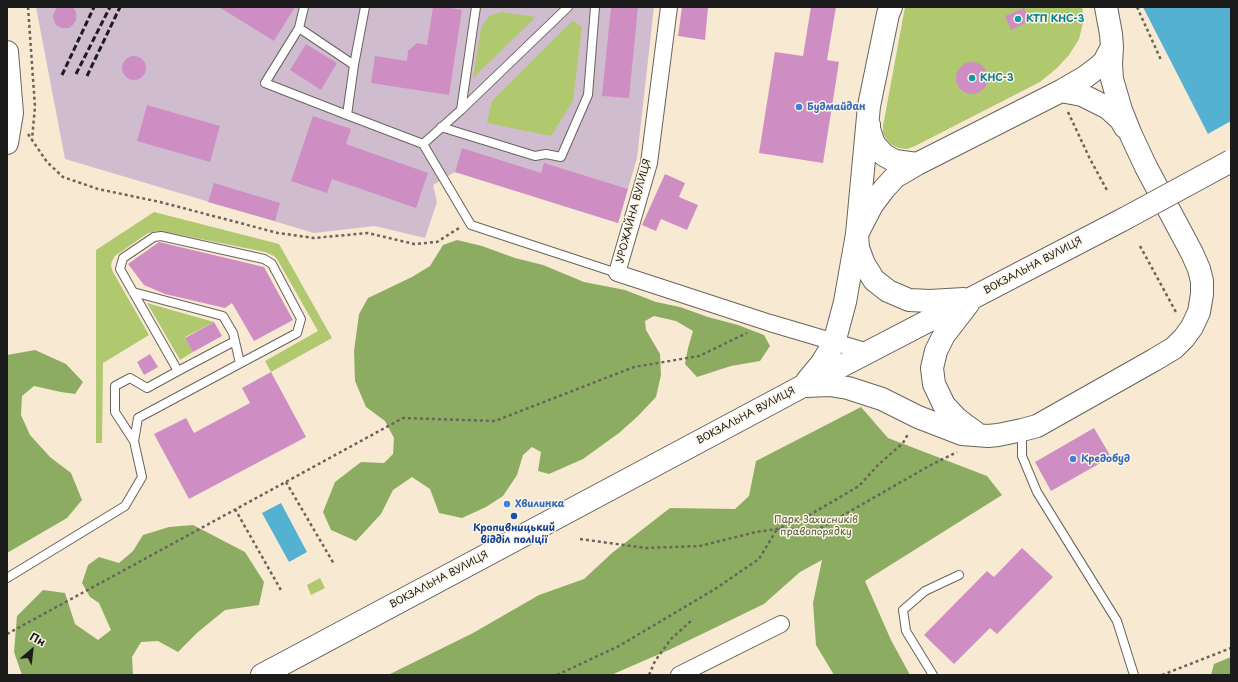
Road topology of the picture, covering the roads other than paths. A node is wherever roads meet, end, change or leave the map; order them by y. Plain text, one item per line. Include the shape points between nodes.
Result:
1 (304, 7) edge
2 (365, 7) edge
3 (476, 7) edge
4 (568, 7) edge
5 (595, 7) edge
6 (669, 7) edge
7 (891, 7) edge
8 (1106, 7) edge
9 (299, 28) junction
10 (1112, 47) junction
11 (7, 52) edge
12 (354, 65) junction
13 (1061, 91) junction
14 (869, 106) junction
15 (461, 110) junction
16 (347, 115) junction
17 (441, 127) junction
18 (1131, 135) junction
19 (7, 142) edge
20 (423, 144) junction
21 (1231, 161) edge
22 (917, 164) junction
23 (857, 234) junction
24 (617, 273) junction
25 (133, 292) junction
26 (974, 298) junction
27 (235, 341) junction
28 (834, 343) junction
29 (868, 352) junction
30 (240, 363) junction
31 (178, 371) junction
32 (803, 386) junction
33 (1022, 430) junction
34 (988, 436) junction
35 (134, 441) junction
36 (959, 575) dead end
37 (7, 578) edge
38 (781, 624) dead end
39 (262, 675) edge
40 (679, 675) edge
41 (933, 675) edge
42 (1134, 675) edge

1 - 9 lane
2 - 12 lane
3 - 15 lane
4 - 15 lane
5 - 17 lane via 588,95 561,158 546,154 535,156
6 - 24 street, УРОЖАЙНА ВУЛИЦЯ via 649,163
7 - 14 main road
8 - 10 main road via 1111,25
9 - 12 lane
9 - 16 lane via 265,83
10 - 13 main road via 1104,62
10 - 18 main road via 1112,79
11 - 19 main road via 12,113
12 - 16 lane
13 - 18 main road via 1082,95 1108,108 1121,120
13 - 22 main road
14 - 22 main road via 869,129 874,144 884,155 895,161
14 - 23 main road
15 - 17 lane
16 - 20 lane
17 - 20 lane
18 - 33 main road via 1199,269 1202,281 1199,312 1192,327 1174,348 1037,426
20 - 24 lane via 471,225
21 - 26 main road, ВОКЗАЛЬНА ВУЛИЦЯ, bridge
22 - 23 main road via 895,177 884,189 872,204
23 - 26 main road via 858,248 864,264 874,280 888,291 909,300 948,301
23 - 28 main road via 845,302
24 - 28 street, УРОЖАЙНА ВУЛИЦЯ
25 - 27 lane via 223,316
25 - 30 lane via 120,269 123,258 154,237 161,236 264,259 272,264 301,319 297,333
25 - 31 lane
26 - 29 main road, ВОКЗАЛЬНА ВУЛИЦЯ
26 - 34 main road via 953,323 936,351 932,368 933,379 944,405 956,418 973,431
27 - 30 lane
27 - 31 lane
28 - 29 street, УРОЖАЙНА ВУЛИЦЯ
28 - 32 main road
29 - 32 main road, ВОКЗАЛЬНА ВУЛИЦЯ
30 - 35 lane via 138,418
31 - 35 lane via 147,388 130,378 115,386 115,412
32 - 34 main road via 829,385 848,388 882,399 918,417 962,434
32 - 39 main road, ВОКЗАЛЬНА ВУЛИЦЯ
33 - 34 main road
33 - 42 lane via 1022,456 1037,492 1117,621
35 - 37 lane via 142,477 125,506
36 - 41 lane via 925,591 903,610 906,631
38 - 40 street

